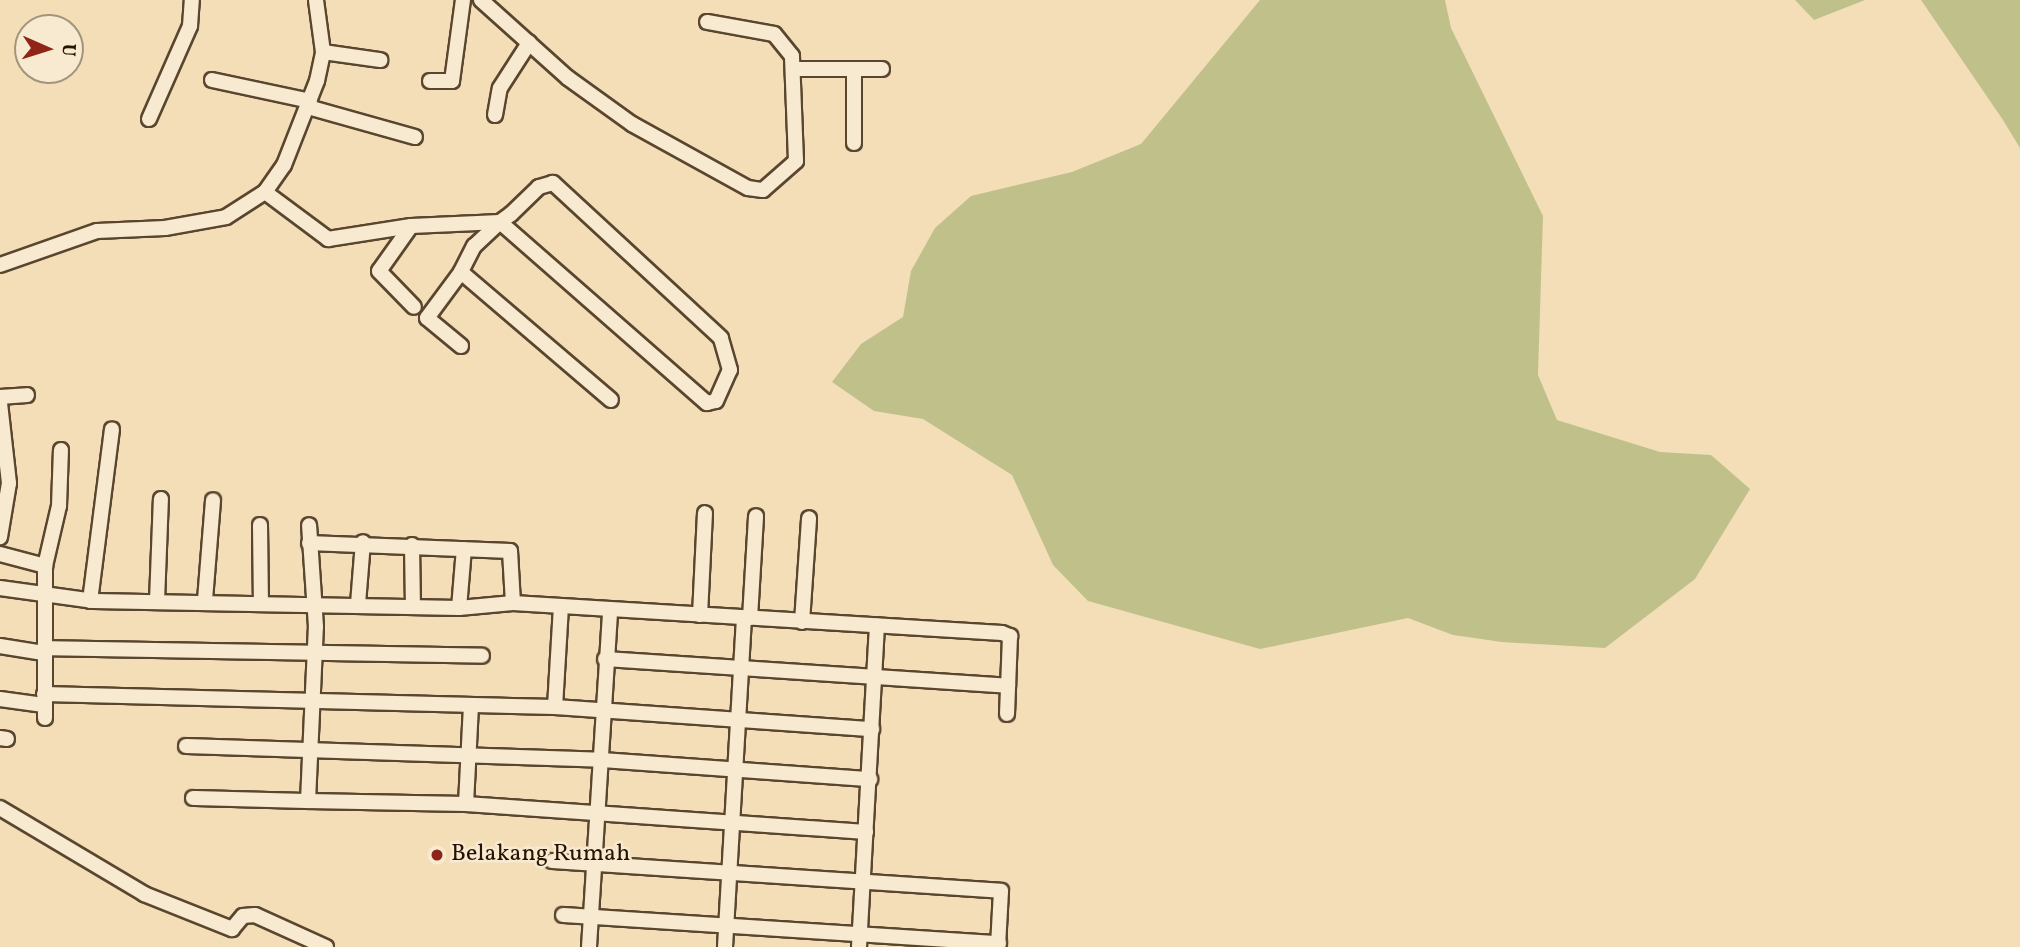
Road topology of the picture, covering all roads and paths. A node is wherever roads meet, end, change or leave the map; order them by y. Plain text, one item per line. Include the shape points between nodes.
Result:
1 (192, 0) edge
2 (316, 0) edge
3 (463, 0) edge
4 (481, 0) edge
5 (707, 22) dead end
6 (528, 43) junction
7 (323, 52) junction
8 (380, 60) dead end
9 (794, 69) junction
10 (854, 69) junction
11 (882, 69) dead end
12 (212, 80) dead end
13 (430, 81) dead end
14 (309, 104) junction
15 (495, 115) dead end
16 (149, 119) dead end
17 (415, 137) dead end
18 (854, 143) dead end
19 (265, 192) junction
20 (500, 222) junction
21 (411, 226) junction
22 (0, 265) edge
23 (461, 272) junction
24 (414, 307) dead end
25 (461, 346) dead end
26 (27, 395) dead end
27 (0, 397) edge
28 (611, 400) dead end
29 (0, 403) edge
30 (112, 429) dead end
31 (61, 450) dead end
32 (161, 499) dead end
33 (213, 500) dead end
34 (705, 513) dead end
35 (756, 516) dead end
36 (809, 518) dead end
37 (260, 525) dead end
38 (309, 525) dead end
39 (0, 537) edge
40 (363, 542) junction
41 (309, 543) junction
42 (412, 545) junction
43 (464, 549) junction
44 (0, 554) edge
45 (45, 566) junction
46 (0, 587) edge
47 (44, 593) junction
48 (205, 600) junction
49 (90, 601) junction
50 (157, 601) junction
51 (261, 602) junction
52 (513, 603) junction
53 (312, 604) junction
54 (358, 604) junction
55 (413, 606) junction
56 (561, 607) junction
57 (460, 608) junction
58 (610, 610) junction
59 (700, 615) junction
60 (747, 618) junction
61 (802, 622) junction
62 (877, 626) junction
63 (0, 646) edge
64 (44, 650) junction
65 (315, 650) junction
66 (482, 656) dead end
67 (606, 659) junction
68 (741, 671) junction
69 (872, 679) junction
70 (1008, 686) junction
71 (0, 699) edge
72 (315, 699) junction
73 (471, 705) junction
74 (44, 706) junction
75 (555, 707) junction
76 (603, 710) junction
77 (1007, 714) dead end
78 (737, 720) junction
79 (872, 729) junction
80 (186, 746) dead end
81 (311, 749) junction
82 (468, 755) junction
83 (601, 760) junction
84 (734, 771) junction
85 (870, 779) junction
86 (193, 798) dead end
87 (308, 801) junction
88 (466, 804) junction
89 (0, 808) edge
90 (598, 813) junction
91 (731, 820) junction
92 (866, 832) junction
93 (552, 860) dead end
94 (595, 862) junction
95 (729, 874) junction
96 (862, 881) junction
97 (562, 915) dead end
98 (592, 918) junction
99 (726, 926) junction
100 (860, 940) edge
101 (999, 945) edge
102 (326, 947) edge
103 (589, 947) edge
104 (725, 947) edge

1 - 16 street via 190,26
2 - 7 street
3 - 13 street via 452,80
4 - 6 street
5 - 9 street via 775,34 785,41
6 - 9 street via 632,124 756,191 796,161
6 - 15 street via 500,88
7 - 8 street
7 - 14 street
9 - 10 street
10 - 11 street
10 - 18 street
12 - 14 street
14 - 17 street
14 - 19 street
19 - 21 street via 328,239
19 - 22 street via 226,217 165,228 97,230
20 - 20 street via 707,404 725,389 730,370 721,338 567,193 545,183
20 - 21 street
20 - 23 street via 464,259
21 - 24 street via 379,271
23 - 25 street via 427,318
23 - 28 street
26 - 27 street
29 - 39 street via 9,484
30 - 49 street
31 - 45 street via 59,506
32 - 50 street
33 - 48 street
34 - 59 street
35 - 60 street
36 - 61 street
37 - 51 street
38 - 41 street
40 - 41 street
40 - 42 street
40 - 54 street
41 - 53 street
42 - 43 street
42 - 55 street
43 - 52 street via 510,551
43 - 57 street
44 - 45 street
45 - 47 street
46 - 47 street
47 - 49 street
47 - 64 street
48 - 50 street
48 - 51 street
49 - 50 street
51 - 53 street
52 - 56 street
52 - 57 street
53 - 54 street
53 - 65 street
54 - 55 street
55 - 57 street
56 - 58 street
56 - 75 street
58 - 59 street
58 - 67 street
59 - 60 street
60 - 61 street
60 - 68 street
61 - 62 street
62 - 69 street
62 - 70 street via 1007,634
63 - 64 street
64 - 65 street
64 - 74 street
65 - 66 street
65 - 72 street
67 - 68 street
67 - 76 street
68 - 69 street
68 - 78 street
69 - 70 street
69 - 79 street
70 - 77 street
71 - 74 street
72 - 73 street
72 - 74 street
72 - 81 street
73 - 75 street
73 - 82 street
75 - 76 street
76 - 78 street
76 - 83 street
78 - 79 street
78 - 84 street
79 - 85 street
80 - 81 street
81 - 82 street
81 - 87 street
82 - 83 street
82 - 88 street
83 - 84 street
83 - 90 street
84 - 85 street
84 - 91 street
85 - 92 street
86 - 87 street
87 - 88 street
88 - 90 street
89 - 102 street via 144,894 232,929 243,916 255,915
90 - 91 street
90 - 94 street
91 - 92 street
91 - 95 street
92 - 96 street
93 - 94 street
94 - 95 street
94 - 98 street
95 - 96 street
95 - 99 street
96 - 100 street
96 - 101 street via 1001,891
97 - 98 street
98 - 99 street
98 - 103 street
99 - 100 street
99 - 104 street
100 - 101 street

